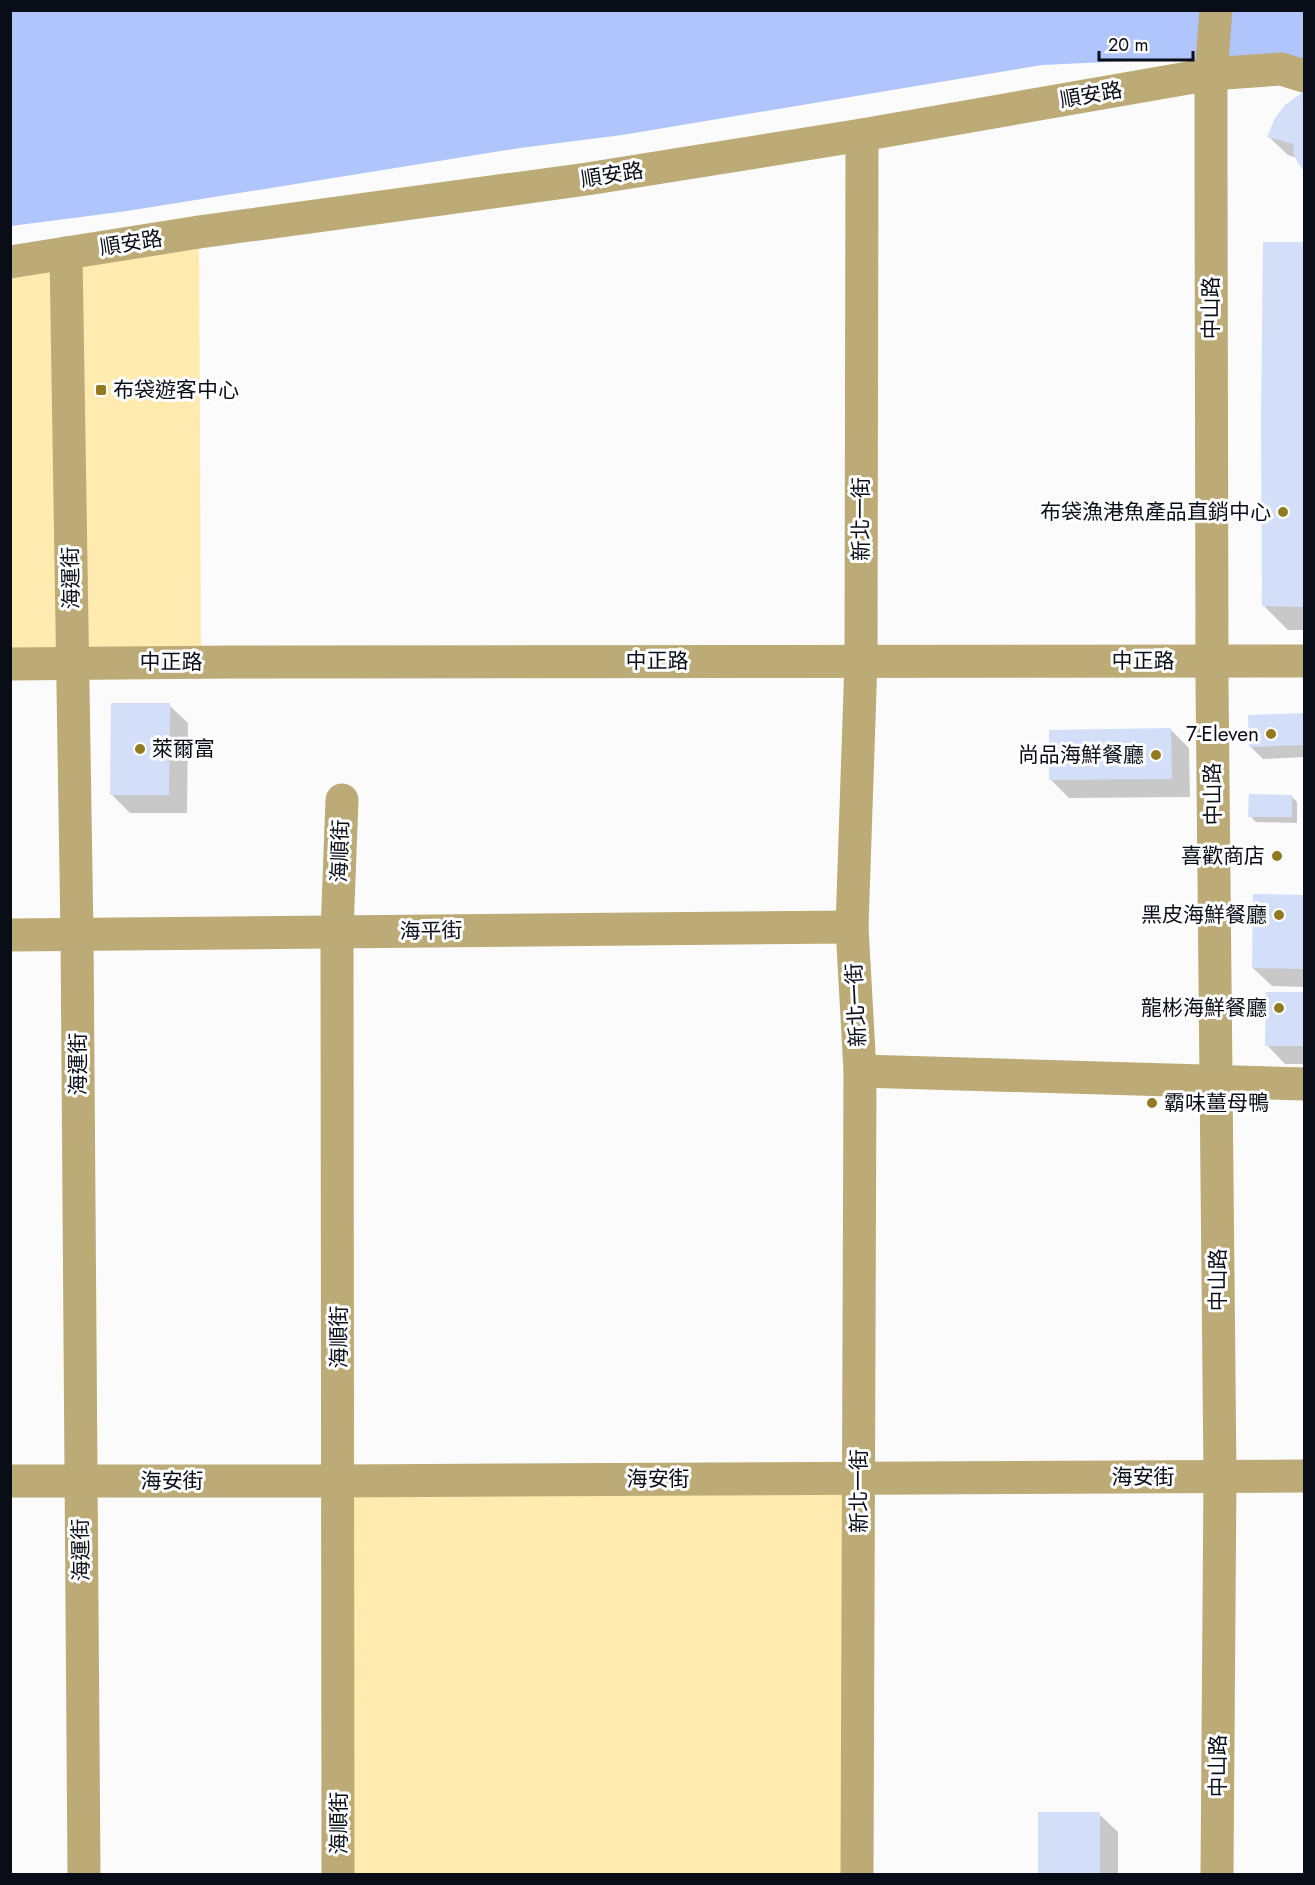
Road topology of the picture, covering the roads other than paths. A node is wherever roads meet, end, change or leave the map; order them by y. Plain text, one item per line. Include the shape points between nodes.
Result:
1 (1216, 10) edge
2 (1211, 74) junction
3 (1305, 76) edge
4 (862, 135) junction
5 (66, 253) junction
6 (10, 262) edge
7 (861, 661) junction
8 (1212, 661) junction
9 (1305, 661) edge
10 (73, 662) junction
11 (10, 664) edge
12 (342, 800) dead end
13 (852, 927) junction
14 (337, 932) junction
15 (10, 935) edge
16 (77, 935) junction
17 (860, 1071) junction
18 (1216, 1083) junction
19 (1305, 1084) edge
20 (1220, 1476) junction
21 (1305, 1476) edge
22 (859, 1478) junction
23 (80, 1480) junction
24 (10, 1481) edge
25 (339, 1481) junction
26 (84, 1875) edge
27 (338, 1875) edge
28 (857, 1875) edge
29 (1217, 1875) edge

1 - 2 street, 中山路
2 - 3 street, 順安路 via 1281,69
2 - 4 street, 順安路
2 - 8 street, 中山路
4 - 5 street, 順安路 via 587,179
4 - 7 street, 新北一街
5 - 6 street, 順安路
5 - 10 street, 海運街
7 - 8 street, 中正路
7 - 10 street, 中正路
7 - 13 street, 新北一街
8 - 9 street, 中正路
8 - 18 street, 中山路
10 - 11 street, 中正路
10 - 16 street, 海運街
12 - 14 street, 海順街
13 - 14 street, 海平街
13 - 17 street, 新北一街
14 - 16 street, 海平街
14 - 25 street, 海順街
15 - 16 street, 海平街
16 - 23 street, 海運街
17 - 18 street
17 - 22 street, 新北一街
18 - 19 street
18 - 20 street, 中山路
20 - 21 street, 海安街
20 - 22 street, 海安街
20 - 29 street, 中山路
22 - 25 street, 海安街
22 - 28 street, 新北一街
23 - 24 street, 海安街
23 - 25 street, 海安街
23 - 26 street, 海運街
25 - 27 street, 海順街

